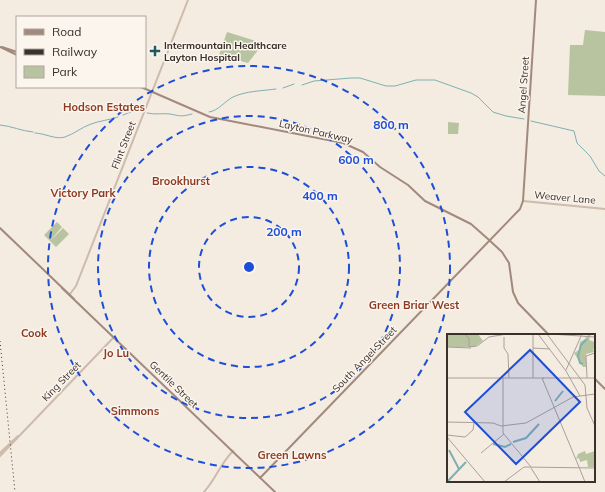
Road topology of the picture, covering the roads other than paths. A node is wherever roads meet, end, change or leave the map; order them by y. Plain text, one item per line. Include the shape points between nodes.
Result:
1 (188, 0) edge
2 (536, 0) edge
3 (0, 47) edge
4 (16, 52) edge
5 (16, 55) edge
6 (143, 88) edge
7 (152, 92) junction
8 (525, 172) joint
9 (523, 201) junction
10 (605, 209) edge
11 (0, 228) edge
12 (490, 241) junction
13 (63, 288) junction
14 (70, 294) junction
15 (74, 299) junction
16 (548, 334) edge
17 (114, 337) junction
18 (595, 379) edge
19 (605, 389) edge
20 (233, 451) junction
21 (0, 455) edge
22 (260, 478) junction
23 (204, 492) edge
24 (275, 492) edge

1 - 7 street, Flint Street
2 - 8 main road, Angel Street
3 - 4 main road
3 - 5 main road
6 - 7 main road, Layton Parkway
7 - 12 main road, Layton Parkway via 210,117 352,146 408,185 425,201 471,224
7 - 14 street, Flint Street via 76,286
8 - 9 main road, South Angel Street
9 - 10 street, Weaver Lane
9 - 12 main road, South Angel Street via 516,215
11 - 13 main road, Gentile Street
12 - 16 main road, Layton Parkway via 509,263 513,292 518,303
12 - 22 main road, South Angel Street
13 - 14 main road, Gentile Street
13 - 15 main road, Gentile Street
14 - 15 main road
15 - 17 main road, Gentile Street
17 - 20 main road, Gentile Street
17 - 21 street, King Street
18 - 19 main road
20 - 22 main road, Gentile Street
20 - 23 street via 222,462 215,478
22 - 24 main road, Gentile Street

